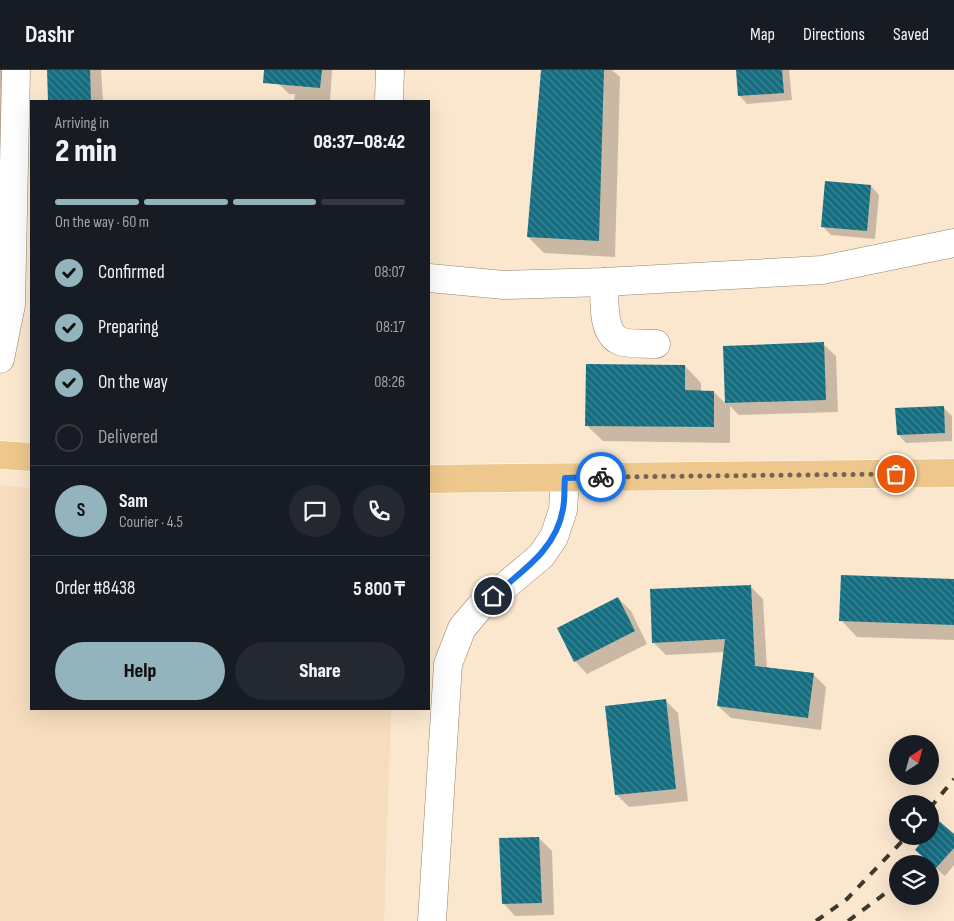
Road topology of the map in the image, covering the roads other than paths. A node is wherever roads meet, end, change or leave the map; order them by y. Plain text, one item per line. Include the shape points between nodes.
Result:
1 (16, 70) edge
2 (390, 70) edge
3 (389, 100) edge
4 (954, 243) edge
5 (430, 278) edge
6 (604, 282) junction
7 (656, 344) dead end
8 (0, 359) edge
9 (0, 455) edge
10 (30, 457) edge
11 (954, 473) edge
12 (565, 478) junction
13 (430, 479) edge
14 (432, 921) edge

1 - 8 street via 11,305
2 - 3 street
4 - 6 street via 822,270
5 - 6 street via 504,285
6 - 7 street via 606,323 611,332 621,341
9 - 10 main road
11 - 12 main road
12 - 13 main road
12 - 14 street via 563,510 554,537 541,556 467,621 448,664

